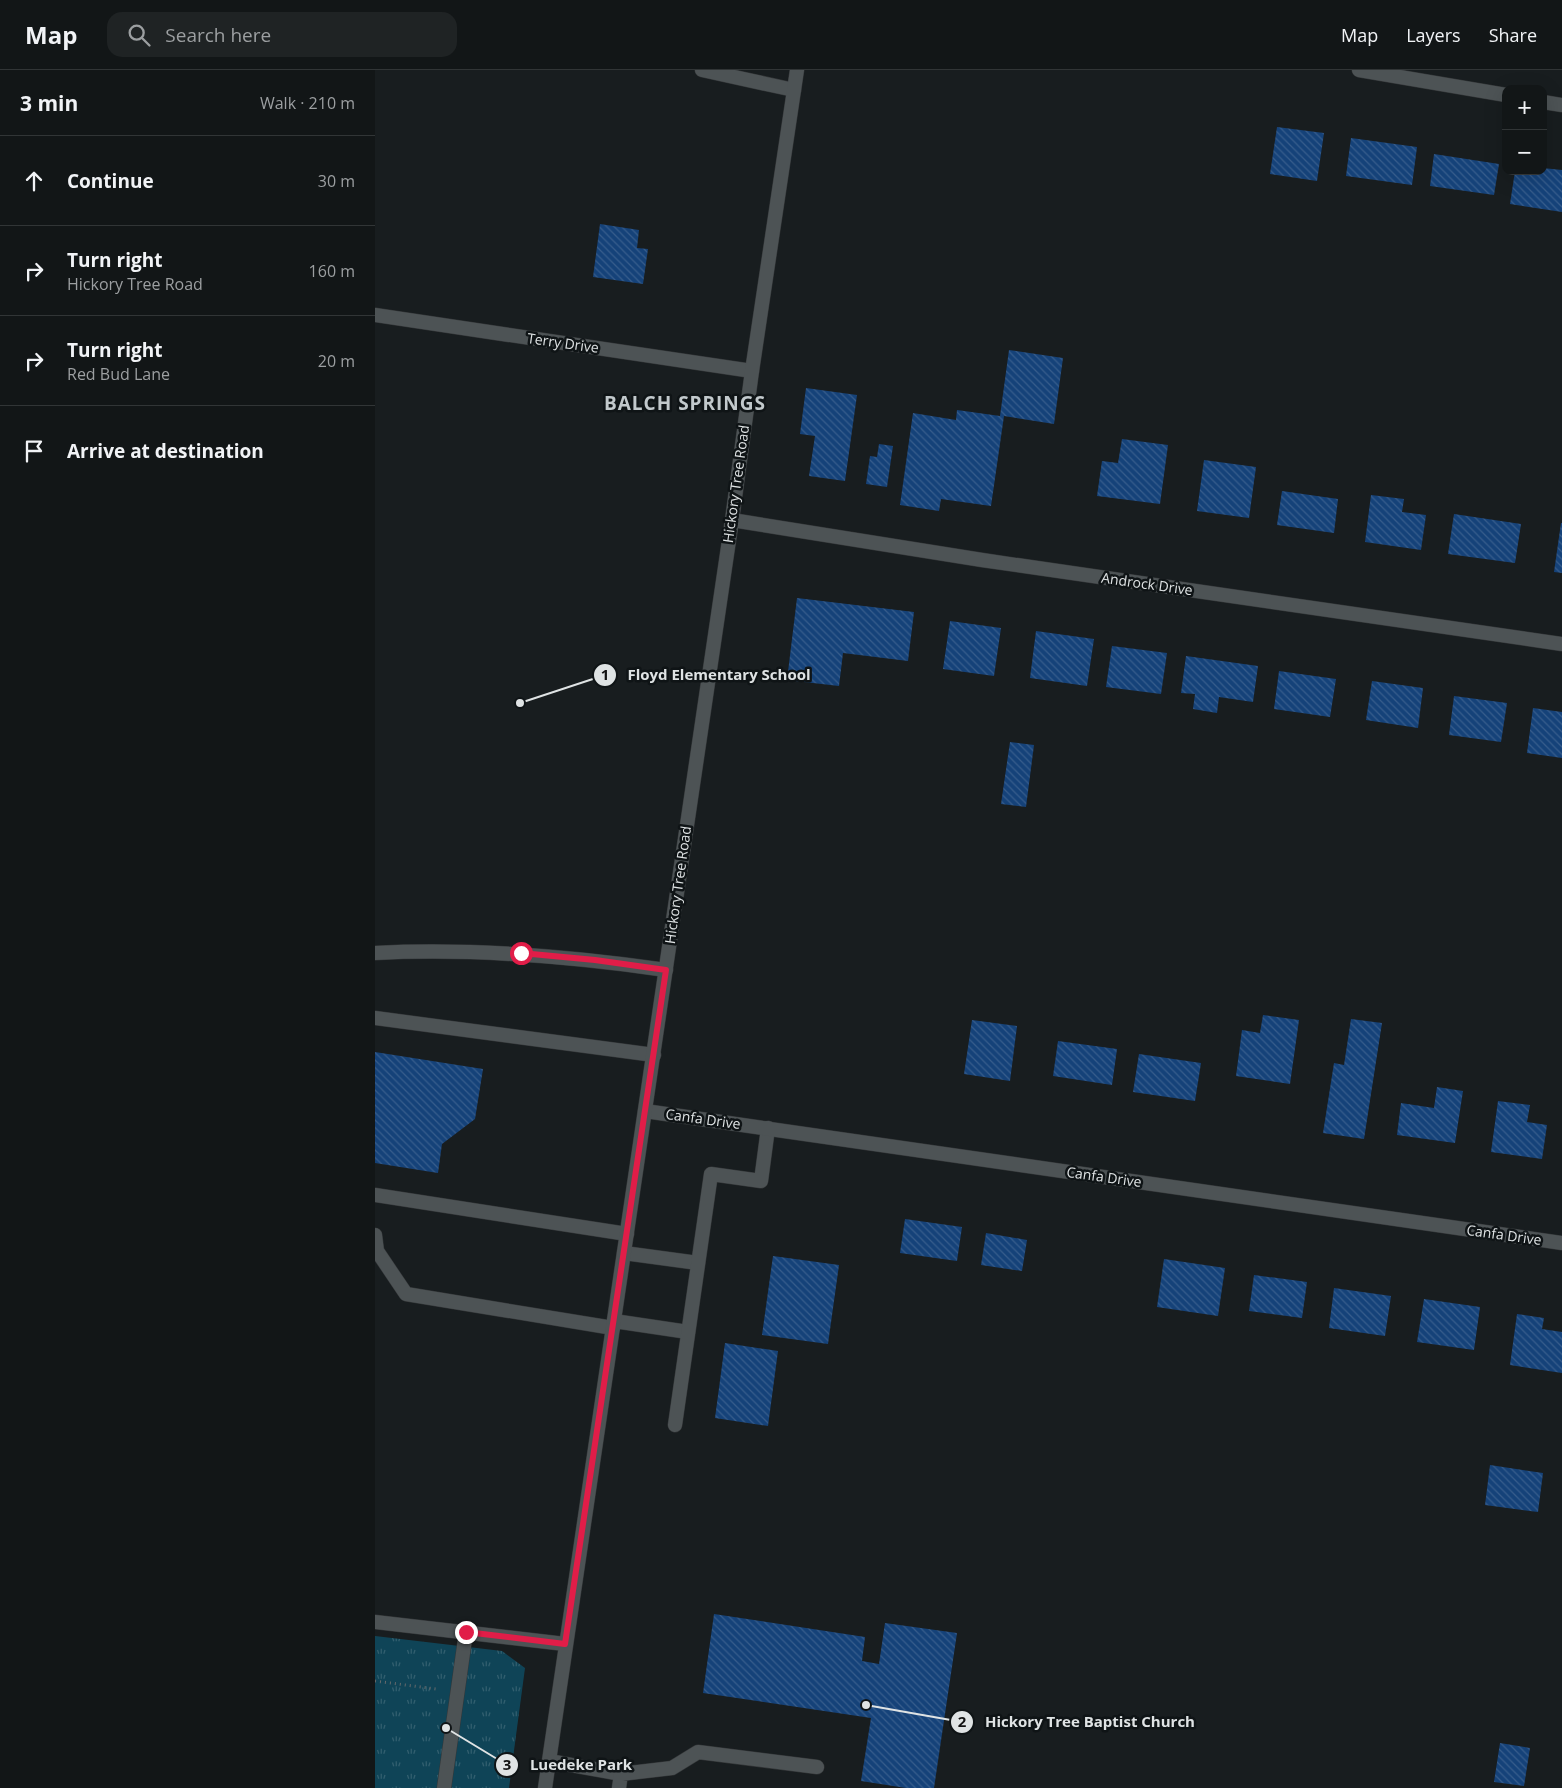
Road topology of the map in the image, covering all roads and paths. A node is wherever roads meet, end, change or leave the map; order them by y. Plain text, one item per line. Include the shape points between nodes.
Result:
1 (702, 70) edge
2 (797, 70) edge
3 (1359, 70) edge
4 (794, 90) junction
5 (1502, 94) edge
6 (1547, 103) edge
7 (1562, 105) edge
8 (375, 316) edge
9 (752, 371) junction
10 (732, 520) junction
11 (1562, 644) edge
12 (375, 953) edge
13 (666, 970) junction
14 (375, 1018) edge
15 (653, 1055) junction
16 (645, 1111) junction
17 (768, 1128) junction
18 (375, 1195) edge
19 (627, 1234) junction
20 (375, 1235) edge
21 (1562, 1243) edge
22 (624, 1253) junction
23 (698, 1263) junction
24 (613, 1325) junction
25 (688, 1332) junction
26 (675, 1425) dead end
27 (375, 1622) edge
28 (466, 1632) junction
29 (565, 1644) junction
30 (375, 1681) edge
31 (457, 1691) junction
32 (549, 1761) junction
33 (817, 1767) dead end
34 (620, 1781) edge
35 (444, 1788) edge
36 (545, 1788) edge

1 - 4 street
2 - 4 street, Hickory Tree Road
3 - 5 street
4 - 9 street, Hickory Tree Road
6 - 7 street
8 - 9 street, Terry Drive
9 - 10 street, Hickory Tree Road
10 - 11 street, Androck Drive via 982,560
10 - 13 street, Hickory Tree Road
12 - 13 street via 521,953
13 - 15 street, Hickory Tree Road
14 - 15 street
15 - 16 street, Hickory Tree Road
16 - 17 street, Canfa Drive
16 - 19 street, Hickory Tree Road
17 - 21 street, Canfa Drive
17 - 23 street via 761,1181 711,1174
18 - 19 street
19 - 22 street, Hickory Tree Road
20 - 24 street via 377,1251 406,1294
22 - 23 street
22 - 24 street, Hickory Tree Road
23 - 25 street
24 - 25 street
24 - 29 street, Hickory Tree Road
25 - 26 street
27 - 28 street
28 - 29 street
28 - 31 street
29 - 32 street, Hickory Tree Road
30 - 31 path
31 - 35 street
32 - 34 street
32 - 36 street, Hickory Tree Road
33 - 34 street via 698,1752 672,1768

